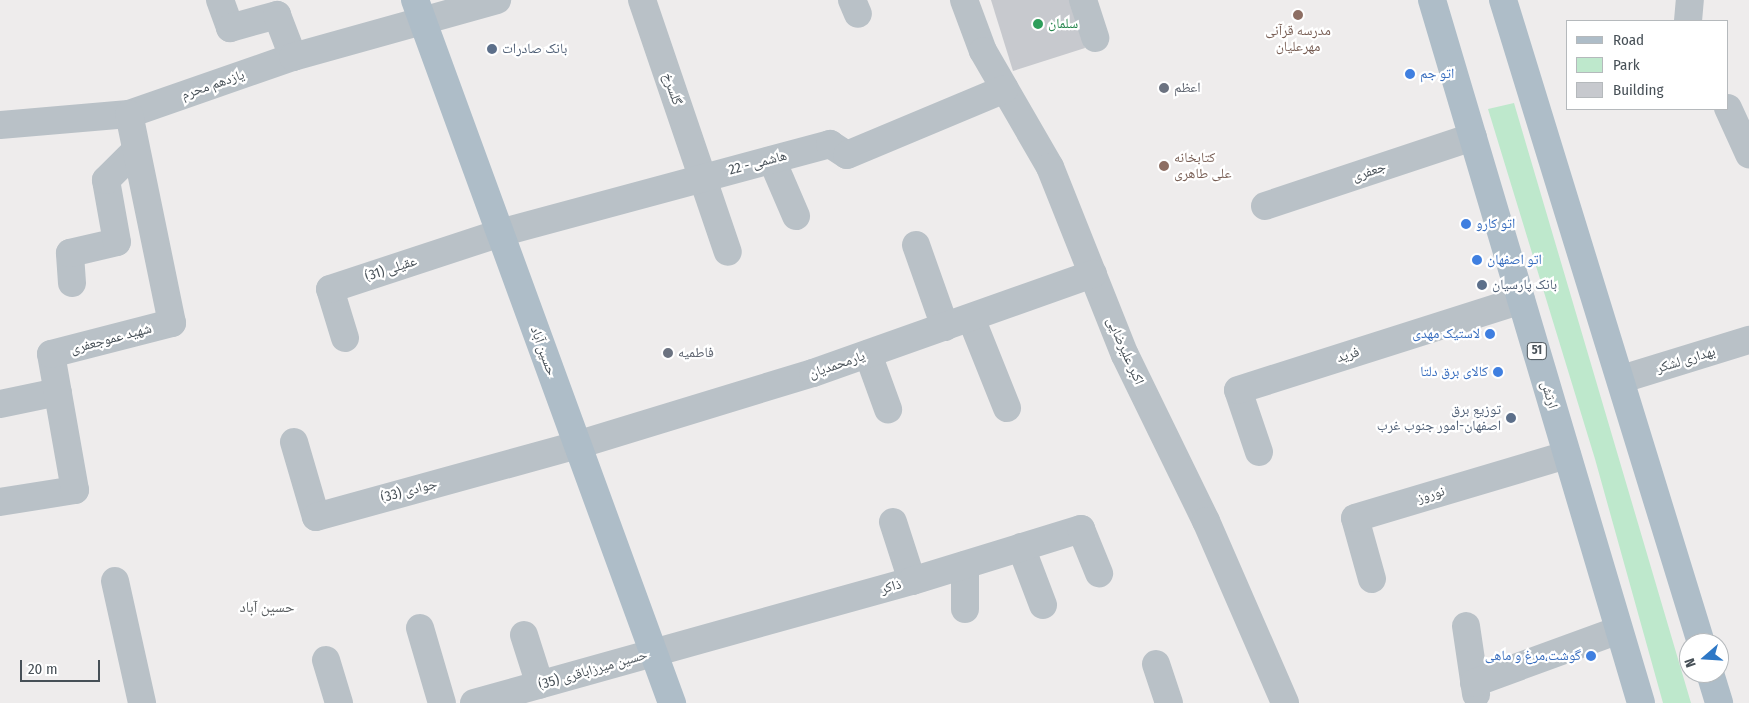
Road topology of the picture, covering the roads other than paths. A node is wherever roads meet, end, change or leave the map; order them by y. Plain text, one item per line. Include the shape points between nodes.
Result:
1 (220, 0) edge
2 (497, 0) edge
3 (642, 0) edge
4 (964, 0) edge
5 (1083, 0) edge
6 (1432, 0) edge
7 (1503, 0) edge
8 (1690, 0) edge
9 (419, 11) edge
10 (1688, 20) edge
11 (1095, 38) dead end
12 (293, 57) junction
13 (1005, 89) junction
14 (1729, 110) edge
15 (129, 114) junction
16 (0, 125) edge
17 (1472, 137) junction
18 (136, 150) junction
19 (1749, 154) edge
20 (772, 160) junction
21 (702, 178) junction
22 (1265, 206) dead end
23 (796, 216) dead end
24 (500, 233) junction
25 (916, 245) dead end
26 (728, 252) dead end
27 (1093, 274) junction
28 (72, 283) dead end
29 (1521, 300) junction
30 (971, 318) junction
31 (945, 327) junction
32 (345, 338) dead end
33 (1749, 340) edge
34 (868, 354) junction
35 (1622, 379) junction
36 (58, 392) junction
37 (0, 404) edge
38 (1007, 408) dead end
39 (888, 409) dead end
40 (294, 442) dead end
41 (578, 445) junction
42 (1259, 452) dead end
43 (1568, 455) junction
44 (0, 502) edge
45 (893, 522) dead end
46 (1021, 547) junction
47 (965, 565) junction
48 (1099, 573) dead end
49 (1372, 579) dead end
50 (115, 581) dead end
51 (912, 581) junction
52 (1043, 605) dead end
53 (965, 609) dead end
54 (1466, 626) dead end
55 (420, 628) dead end
56 (1619, 630) junction
57 (1698, 633) edge
58 (524, 635) dead end
59 (654, 653) junction
60 (326, 660) dead end
61 (1156, 664) dead end
62 (1713, 683) edge
63 (540, 685) junction
64 (142, 703) edge
65 (339, 703) edge
66 (442, 703) edge
67 (474, 703) edge
68 (672, 703) edge
69 (1169, 703) edge
70 (1285, 703) edge
71 (1641, 703) edge
72 (1719, 703) edge

1 - 12 street via 230,28 277,15
2 - 9 street, یازدهم محرم
3 - 21 street, گلسرخ
4 - 13 street, اکبر علیرضایی via 983,50
5 - 11 street
6 - 17 main road, ارتش / 51
7 - 35 main road
8 - 10 street
9 - 12 street, یازدهم محرم
9 - 24 main road, حسین آباد
12 - 15 street, یازدهم محرم
13 - 20 street, هاشمی - 22 via 847,155 830,144
13 - 27 street, اکبر علیرضایی via 1050,167
14 - 19 street
15 - 16 street, یازدهم محرم
15 - 18 street, شهید عموجعفری
17 - 22 street, جعفری
17 - 29 main road, ارتش / 51
18 - 28 street via 106,180 117,242 70,253
18 - 36 street, شهید عموجعفری via 172,323 51,354
20 - 21 street, هاشمی - 22
20 - 23 street
21 - 24 street, هاشمی - 22
21 - 26 street, گلسرخ
24 - 32 street, عقیلی (31) via 330,289
24 - 41 main road, حسین آباد
25 - 31 street
27 - 30 street, یارمحمدیان
27 - 70 street, اکبر علیرضایی via 1125,355 1206,521
29 - 42 street, فرید via 1238,390
29 - 43 main road, ارتش / 51
30 - 31 street, یارمحمدیان
30 - 38 street
31 - 34 street, یارمحمدیان
33 - 35 street, بهداری لشکر
34 - 39 street
34 - 41 street, یارمحمدیان
35 - 57 main road
36 - 37 street
36 - 44 street, شهید عموجعفری via 75,490
40 - 41 street, جوادی (33) via 316,516
41 - 59 main road, حسین آباد
43 - 49 street, نوروز via 1355,518
43 - 56 main road, ارتش / 51
45 - 51 street
46 - 47 street, ذاکر
46 - 48 street, ذاکر via 1081,529
46 - 52 street
47 - 51 street, ذاکر
47 - 53 street
50 - 64 street
51 - 59 street, ذاکر
54 - 56 street via 1475,689
55 - 66 street
56 - 71 main road, ارتش / 51
58 - 63 street
59 - 63 street, حسین میرزاباقری (35)
59 - 68 main road, حسین آباد
60 - 65 street
61 - 69 street
62 - 72 main road
63 - 67 street, حسین میرزاباقری (35)

